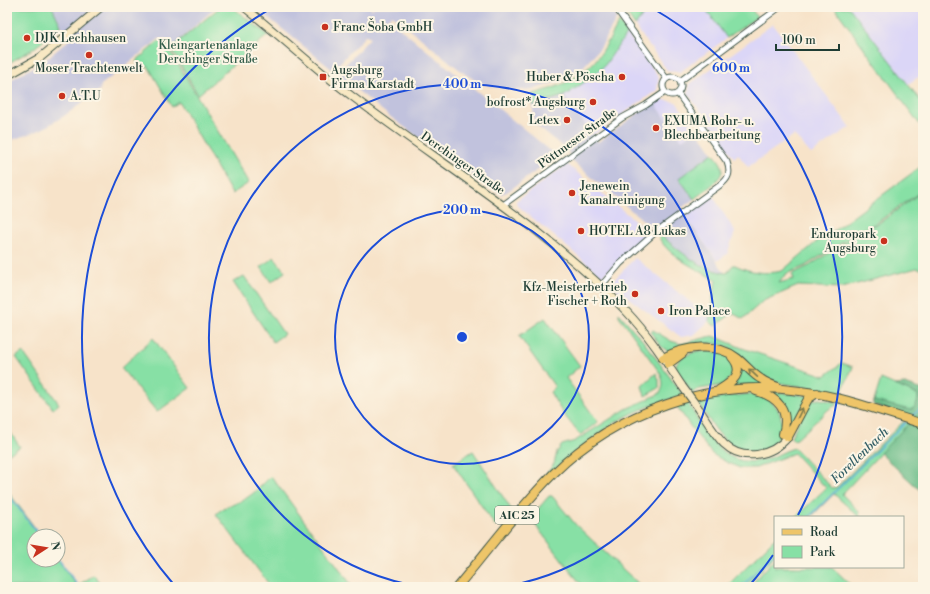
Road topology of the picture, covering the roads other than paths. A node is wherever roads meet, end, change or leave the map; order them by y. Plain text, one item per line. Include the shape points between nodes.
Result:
1 (95, 7) edge
2 (100, 7) edge
3 (615, 7) edge
4 (780, 7) edge
5 (248, 8) edge
6 (7, 72) edge
7 (7, 76) edge
8 (666, 78) junction
9 (680, 80) junction
10 (665, 92) junction
11 (678, 94) junction
12 (503, 205) junction
13 (601, 286) junction
14 (729, 354) junction
15 (665, 361) junction
16 (780, 388) junction
17 (748, 389) junction
18 (716, 392) junction
19 (817, 393) junction
20 (923, 424) edge
21 (786, 436) junction
22 (457, 587) edge

1 - 6 main road via 38,53
2 - 7 main road via 41,57
3 - 8 street
4 - 9 street
5 - 12 main road, Derchinger Straße via 352,97
8 - 9 street via 672,76
8 - 10 street via 663,85
9 - 11 street via 682,86
10 - 11 street via 672,96
10 - 12 street, Pöttmeser Straße via 622,118
11 - 13 street via 727,162 728,178 657,231 620,264
12 - 13 main road, Derchinger Straße
13 - 15 main road, Derchinger Straße via 632,317
14 - 15 main road via 707,347 687,350
16 -> 14 main road via 760,379 738,358
14 - 18 main road via 737,365 736,376 731,383
15 - 21 main road, Derchinger Straße, bridge via 717,436 734,451 752,455 762,454 774,449
16 - 17 main road, AIC 25
16 - 19 main road, AIC 25
17 - 18 main road, AIC 25
17 - 21 main road via 767,394 779,403 785,421
18 - 22 main road, AIC 25 via 674,401 634,417 579,451 553,474
19 - 20 main road, AIC 25
21 -> 19 main road via 808,399

